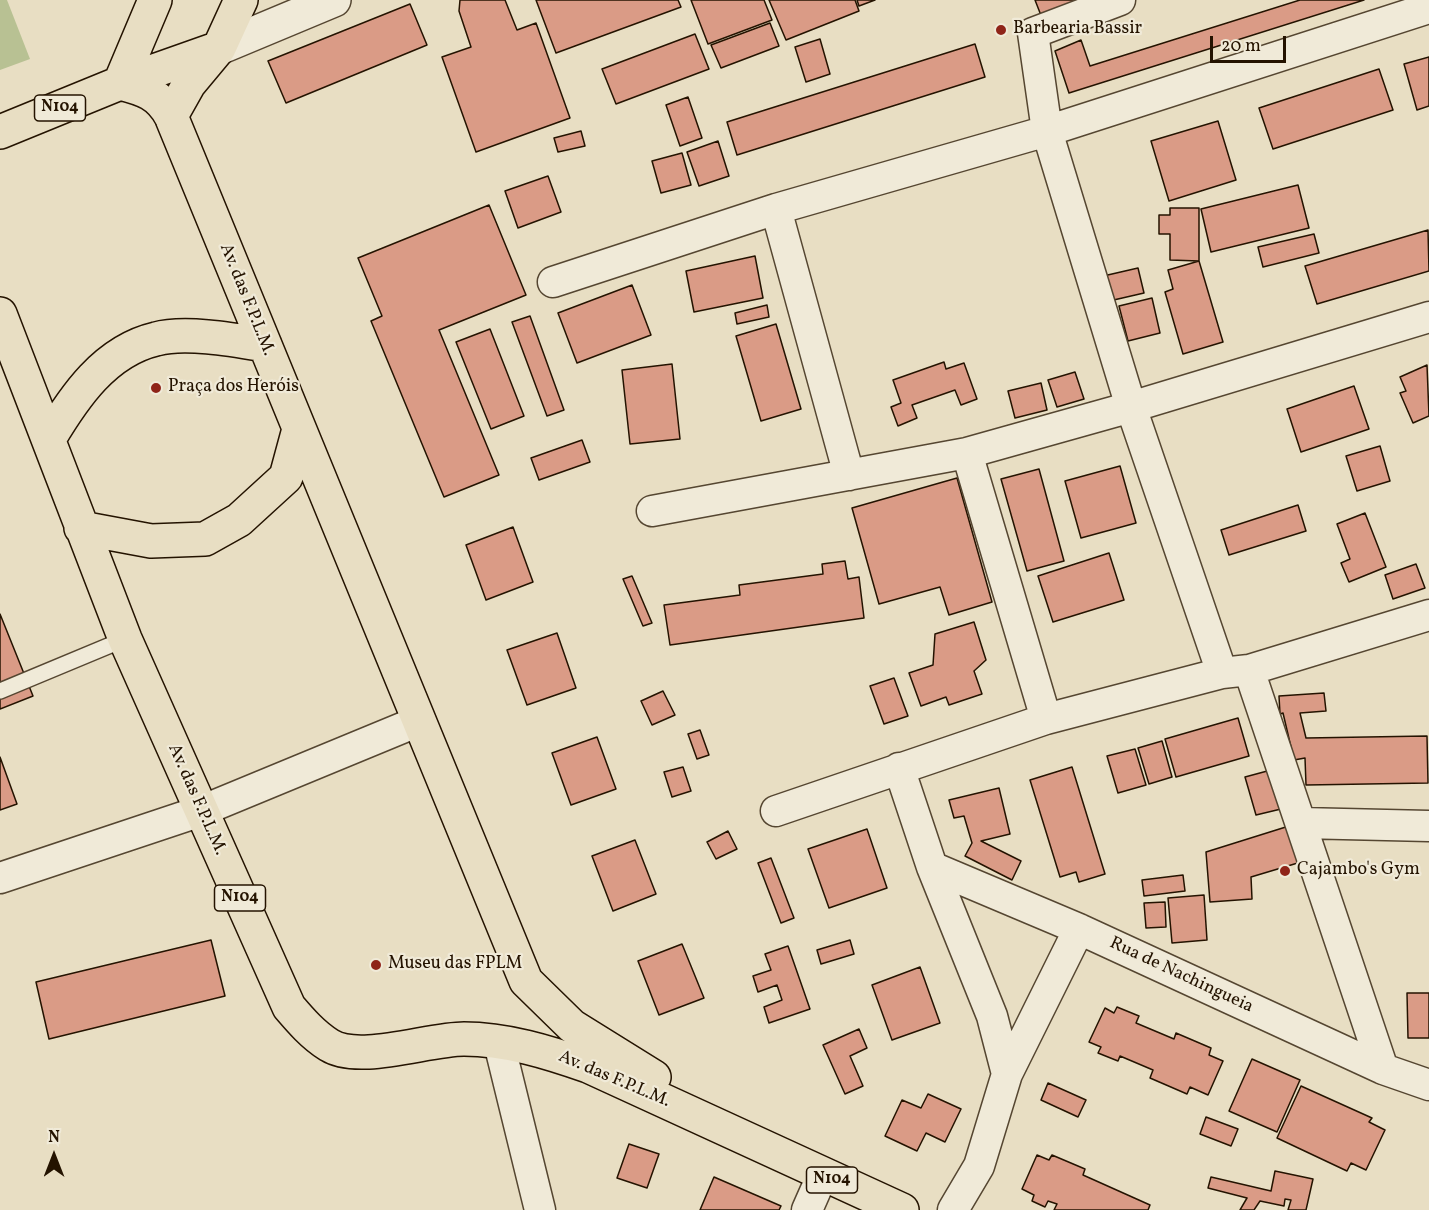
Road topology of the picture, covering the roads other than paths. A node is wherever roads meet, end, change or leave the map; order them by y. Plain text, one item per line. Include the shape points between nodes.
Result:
1 (155, 0) edge
2 (241, 0) edge
3 (334, 0) edge
4 (1120, 0) edge
5 (1429, 8) edge
6 (219, 48) junction
7 (120, 83) junction
8 (171, 116) junction
9 (1047, 131) junction
10 (0, 132) edge
11 (776, 209) junction
12 (553, 282) dead end
13 (0, 314) edge
14 (1429, 317) edge
15 (265, 345) junction
16 (1131, 407) junction
17 (299, 429) junction
18 (49, 440) junction
19 (967, 453) junction
20 (849, 475) junction
21 (652, 511) dead end
22 (81, 528) junction
23 (1429, 615) edge
24 (125, 639) junction
25 (1236, 671) junction
26 (0, 691) edge
27 (1046, 718) junction
28 (419, 721) junction
29 (899, 768) junction
30 (201, 811) junction
31 (776, 811) dead end
32 (1301, 823) junction
33 (1429, 826) edge
34 (932, 867) junction
35 (0, 878) edge
36 (1079, 929) junction
37 (499, 1043) junction
38 (1383, 1069) junction
39 (1007, 1074) junction
40 (1429, 1085) edge
41 (764, 1146) junction
42 (822, 1176) junction
43 (540, 1210) edge
44 (807, 1210) edge
45 (902, 1210) edge
46 (952, 1210) edge

1 - 7 main road
2 - 6 main road
3 - 6 street
4 - 9 street via 1033,33
5 - 9 street
6 - 7 main road, N104
6 - 8 main road via 189,84
7 - 8 main road, N104 via 154,94 164,102
7 - 10 main road, N104
8 - 15 main road, Av. das F.P.L.M. / N104
9 - 11 street
9 - 16 street
11 - 12 street
11 - 20 street
13 - 18 main road, Av. das F.P.L.M. / N104
14 - 16 street
15 - 17 main road, Av. das F.P.L.M. / N104
15 - 18 main road via 217,337 156,338 116,356 74,398
16 - 19 street
16 - 25 street
17 - 22 main road via 286,477 239,520 205,539 151,541
17 - 28 main road, Av. das F.P.L.M. / N104
18 - 22 main road, Av. das F.P.L.M. / N104
19 - 20 street
19 - 27 street
20 - 21 street
22 - 24 main road, Av. das F.P.L.M. / N104
23 - 25 street
24 - 26 lane
24 - 30 main road, Av. das F.P.L.M. / N104
25 - 27 street
25 - 32 street
27 - 29 street
28 - 30 street
28 - 41 main road, Av. das F.P.L.M. / N104 via 526,981 572,1026
29 - 31 street
29 - 34 street
30 - 35 street
30 - 37 main road, Av. das F.P.L.M. / N104 via 289,1007 330,1046 360,1052 464,1039
32 - 33 street
32 - 38 street
34 - 36 street, Rua de Nachingueia
34 - 39 street via 992,1016
36 - 38 street, Rua de Nachingueia
36 - 39 street
37 - 41 main road, Av. das F.P.L.M. / N104 via 540,1050 588,1066
37 - 43 street
38 - 40 street, Rua de Nachingueia
39 - 46 street via 979,1166
41 - 42 main road, Av. das F.P.L.M. / N104
42 - 44 street
42 - 45 main road, Av. das F.P.L.M. / N104

